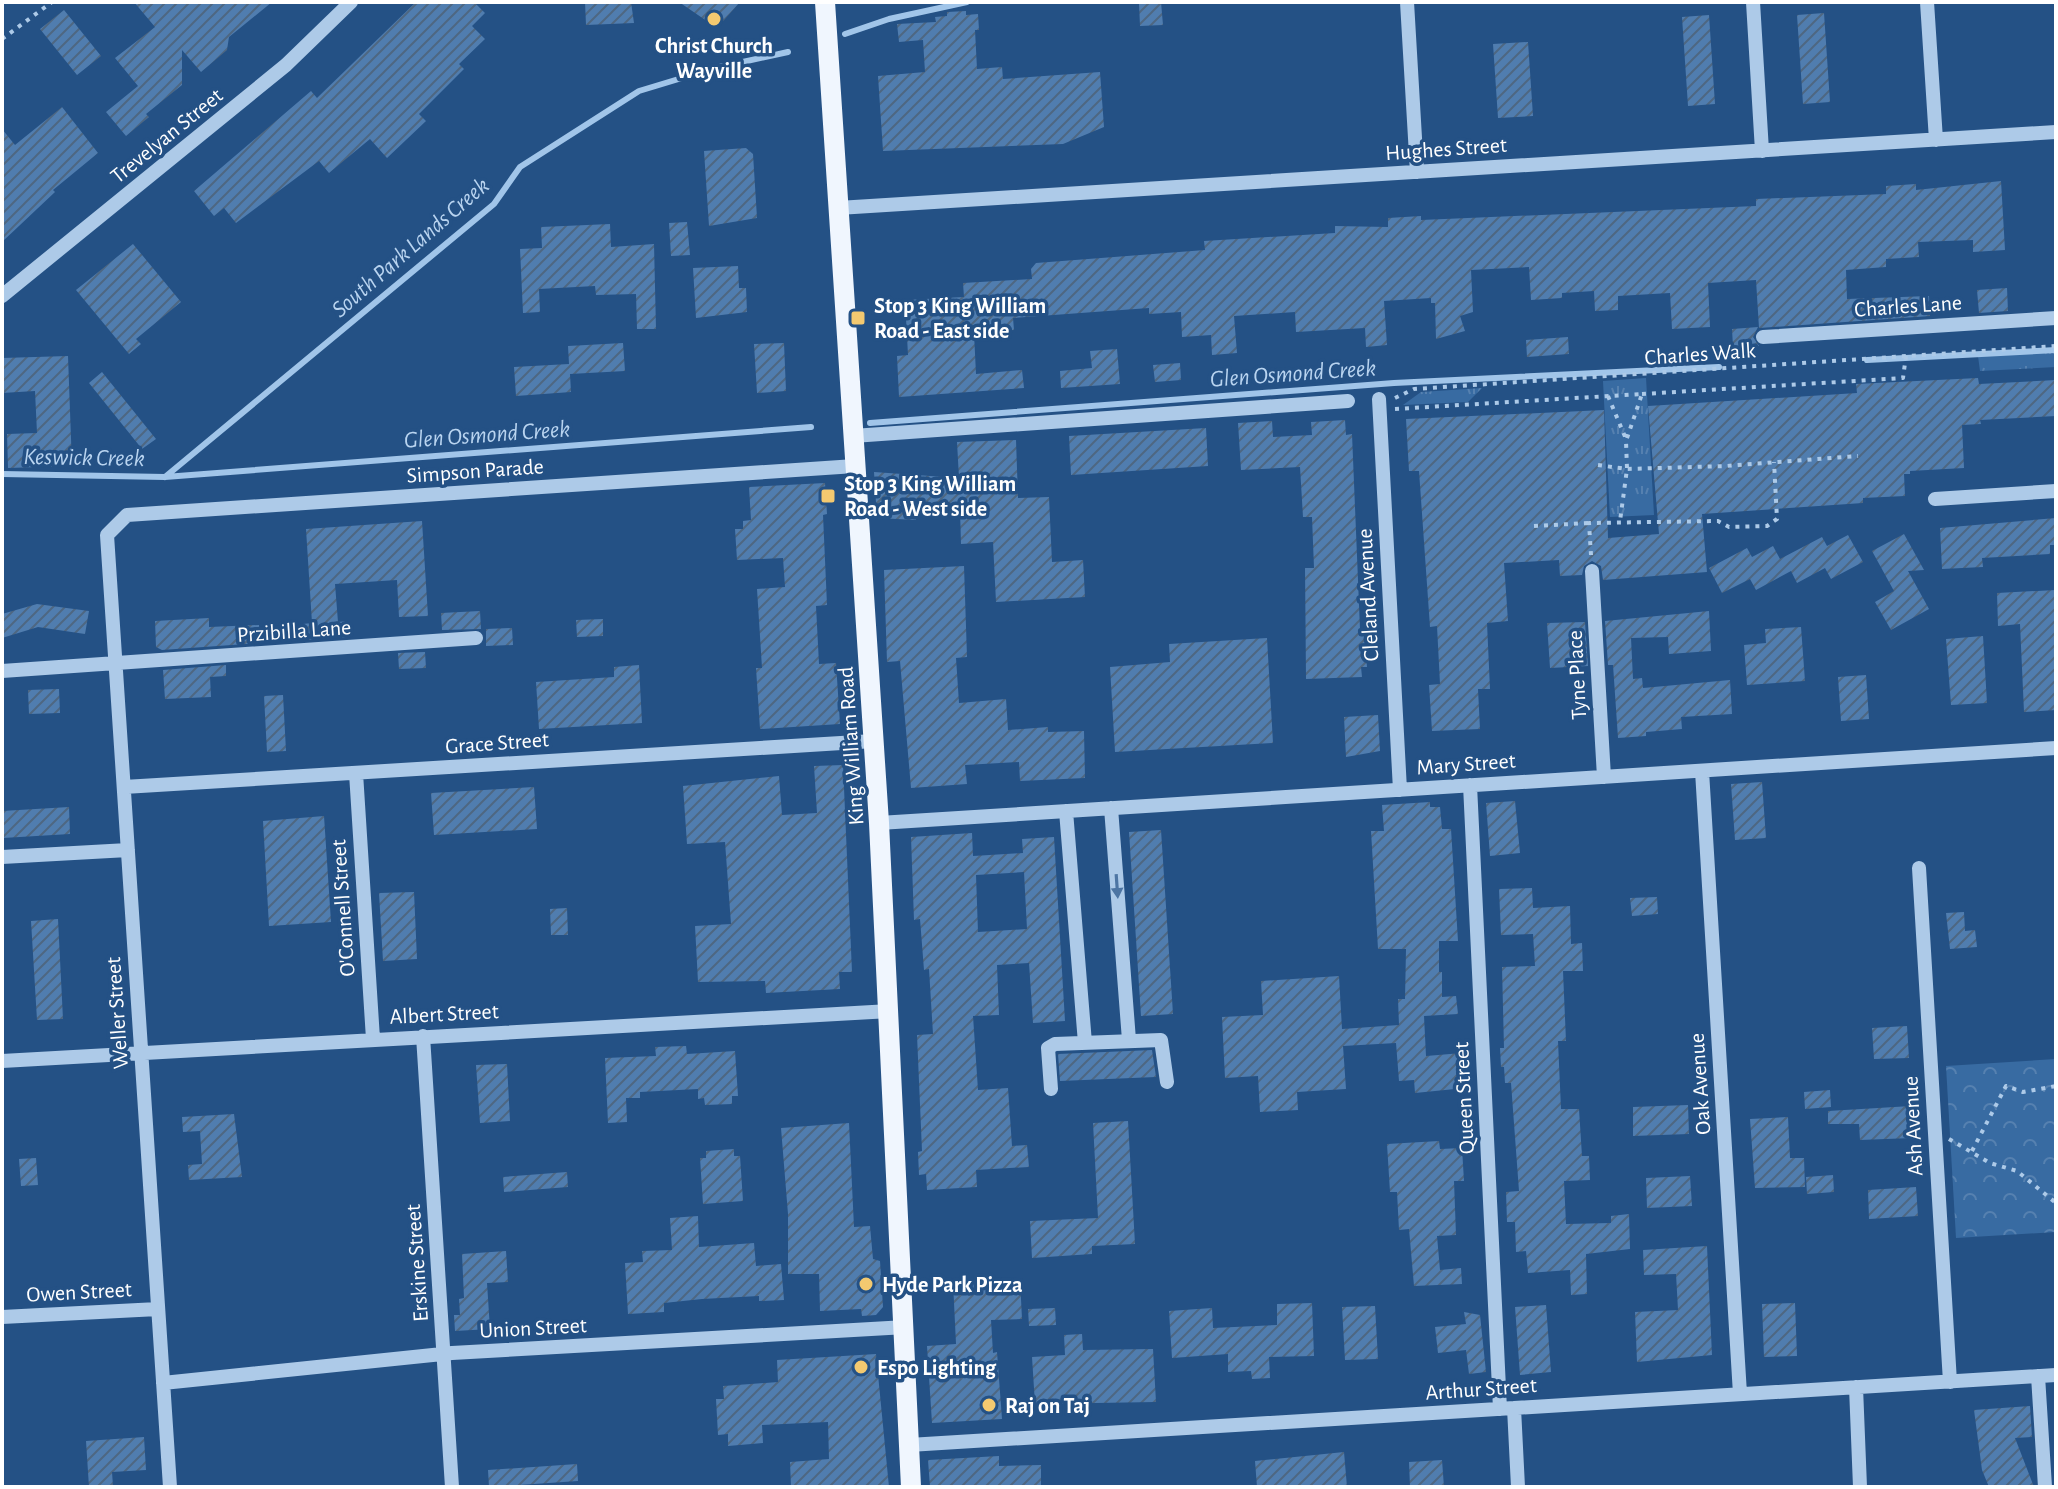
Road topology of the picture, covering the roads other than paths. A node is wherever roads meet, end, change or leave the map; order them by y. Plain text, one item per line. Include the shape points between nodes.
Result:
1 (351, 2) edge
2 (825, 2) edge
3 (1407, 2) edge
4 (1753, 2) edge
5 (1927, 2) edge
6 (2056, 132) edge
7 (1936, 140) junction
8 (1762, 151) junction
9 (1417, 172) junction
10 (838, 208) junction
11 (2, 296) edge
12 (2056, 318) edge
13 (1763, 337) dead end
14 (1379, 399) road end
15 (1348, 401) dead end
16 (853, 436) junction
17 (855, 466) junction
18 (2056, 491) edge
19 (1935, 499) dead end
20 (107, 535) joint
21 (1592, 571) road end
22 (476, 638) dead end
23 (115, 665) junction
24 (2, 671) edge
25 (874, 741) junction
26 (2056, 748) edge
27 (1702, 771) junction
28 (356, 773) junction
29 (1604, 777) junction
30 (1470, 785) junction
31 (124, 787) junction
32 (1400, 790) junction
33 (1111, 808) junction
34 (1066, 811) junction
35 (879, 823) junction
36 (128, 850) junction
37 (2, 857) edge
38 (1919, 868) dead end
39 (890, 1011) junction
40 (423, 1036) junction
41 (373, 1039) junction
42 (1129, 1040) junction
43 (1085, 1043) junction
44 (141, 1053) junction
45 (2, 1061) edge
46 (1167, 1082) dead end
47 (1051, 1089) dead end
48 (158, 1309) junction
49 (2, 1317) edge
50 (906, 1327) junction
51 (444, 1354) junction
52 (2056, 1375) edge
53 (2038, 1376) junction
54 (1950, 1382) junction
55 (163, 1383) junction
56 (1856, 1387) junction
57 (1740, 1394) junction
58 (1507, 1409) junction
59 (909, 1445) junction
60 (170, 1487) edge
61 (452, 1487) edge
62 (911, 1487) edge
63 (1518, 1487) edge
64 (1860, 1487) edge
65 (2045, 1487) edge

1 - 11 street, Trevelyan Street via 286,65
2 - 10 main road, King William Road
3 - 9 street
4 - 8 street
5 - 7 street
6 - 7 street, Hughes Street
7 - 8 street, Hughes Street
8 - 9 street, Hughes Street
9 - 10 street, Hughes Street
10 - 16 main road, King William Road
12 - 13 street, Charles Lane
14 - 32 street, Cleland Avenue
15 - 16 street
16 - 17 main road, King William Road
17 - 20 street, Simpson Parade via 127,515
17 - 25 main road, King William Road
18 - 19 street
20 - 23 street, Weller Street
21 - 29 street, Tyne Place
22 - 23 street, Przibilla Lane
23 - 24 street, Przibilla Lane
23 - 31 street, Weller Street
25 - 28 street, Grace Street
25 - 35 main road, King William Road
26 - 27 street, Mary Street
27 - 29 street, Mary Street
27 - 57 street, Oak Avenue
28 - 31 street, Grace Street
28 - 41 street, O'Connell Street
29 - 30 street, Mary Street
30 - 32 street, Mary Street
30 - 58 street, Queen Street
31 - 36 street, Weller Street
32 - 33 street, Mary Street
33 - 34 street, Mary Street
33 -> 42 street
34 - 35 street, Mary Street
34 - 43 street
35 - 39 main road, King William Road
36 - 37 street
36 - 44 street, Weller Street
38 - 54 street, Ash Avenue
39 - 40 street, Albert Street
39 - 50 main road, King William Road
40 - 41 street, Albert Street
40 - 51 street, Erskine Street
41 - 44 street, Albert Street
42 - 43 street
42 - 46 street via 1161,1040
43 - 47 street via 1049,1046
44 - 45 street, Albert Street
44 - 48 street, Weller Street
48 - 49 street, Owen Street
48 - 55 street, Weller Street
50 - 51 street, Union Street
50 - 59 main road, King William Road
51 - 55 street, Union Street
51 - 61 street, Erskine Street
52 - 53 street, Arthur Street
53 - 54 street, Arthur Street
53 - 65 street
54 - 56 street, Arthur Street
55 - 60 street, Weller Street
56 - 57 street, Arthur Street
56 - 64 street
57 - 58 street, Arthur Street
58 - 59 street, Arthur Street
58 - 63 street, Queen Street
59 - 62 main road, King William Road

